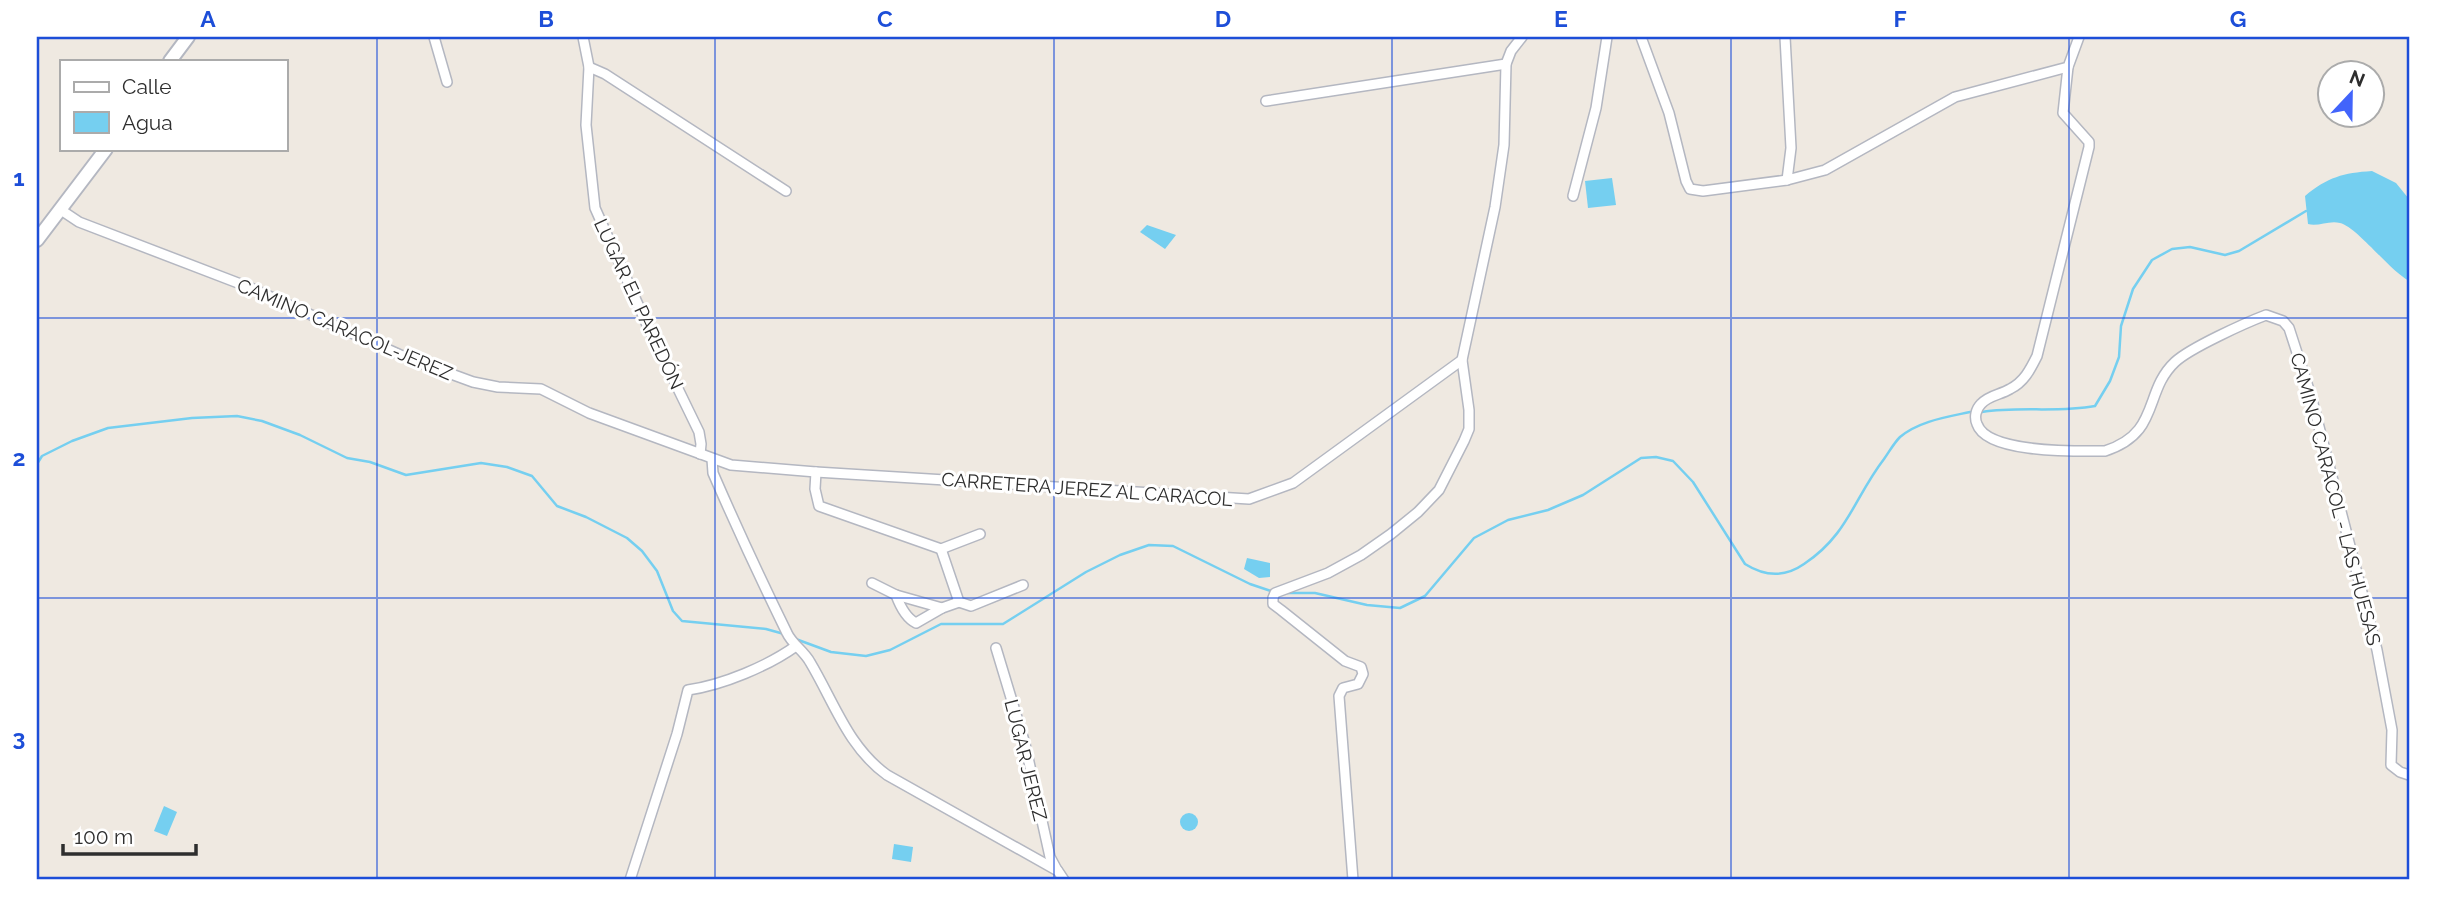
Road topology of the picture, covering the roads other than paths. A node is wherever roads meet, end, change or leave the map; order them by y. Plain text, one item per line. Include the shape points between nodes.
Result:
1 (188, 37) edge
2 (434, 37) edge
3 (583, 37) edge
4 (1521, 37) edge
5 (1606, 37) edge
6 (1641, 37) edge
7 (1785, 37) edge
8 (2079, 37) edge
9 (171, 60) edge
10 (1506, 64) junction
11 (589, 67) junction
12 (2068, 67) junction
13 (447, 82) dead end
14 (1266, 101) dead end
15 (105, 150) edge
16 (1787, 180) junction
17 (786, 191) dead end
18 (1573, 196) dead end
19 (61, 210) junction
20 (37, 240) edge
21 (1462, 360) junction
22 (699, 454) junction
23 (712, 458) junction
24 (816, 472) junction
25 (979, 534) dead end
26 (941, 549) junction
27 (872, 583) dead end
28 (1023, 585) dead end
29 (896, 595) junction
30 (960, 602) junction
31 (942, 608) junction
32 (796, 646) junction
33 (996, 648) dead end
34 (2409, 775) edge
35 (1058, 871) junction
36 (630, 880) edge
37 (1064, 880) edge
38 (1353, 880) edge

1 - 9 main road
2 - 13 street
3 - 11 street, LUGAR EL PAREDÓN
4 - 10 street
5 - 18 street via 1596,108
6 - 16 street via 1690,189
7 - 16 street via 1791,148
8 - 12 street
10 - 14 street
10 - 21 street via 1504,145
11 - 17 street
11 - 22 street, LUGAR EL PAREDÓN via 586,125 595,208 699,432
12 - 16 street via 1955,97 1825,170
12 - 34 street, CAMINO CARACOL - LAS HUESAS via 2063,113 2089,147 2037,356 2029,373 1981,404 1975,418 1977,427 2017,447 2105,452 2137,432 2167,371 2180,357 2266,316 2283,321 2311,396 2377,650 2392,730 2391,765
15 - 19 main road
19 - 20 main road
19 - 22 street, CAMINO CARACOL-JEREZ via 79,222 251,288 405,358 473,382 541,389 589,413
21 - 24 street, CARRETERA JEREZ AL CARACOL via 1293,484 1249,499
21 - 38 street via 1469,429 1439,490 1362,555 1275,593 1273,598 1273,604 1345,661 1361,667 1363,674 1358,684 1343,688 1339,696
22 - 23 street, CAMINO CARACOL-JEREZ
23 - 24 street, CARRETERA JEREZ AL CARACOL via 731,465
23 - 32 street via 713,473 738,531
24 - 26 street via 819,506
25 - 26 street
26 - 30 street
27 - 29 street
28 - 30 street via 971,606
29 - 31 street
29 - 31 street via 916,623
30 - 31 street
32 - 35 street via 872,764
32 - 36 street via 771,662 688,690
33 - 35 street, LUGAR JEREZ via 1025,744 1050,857
35 - 37 street

